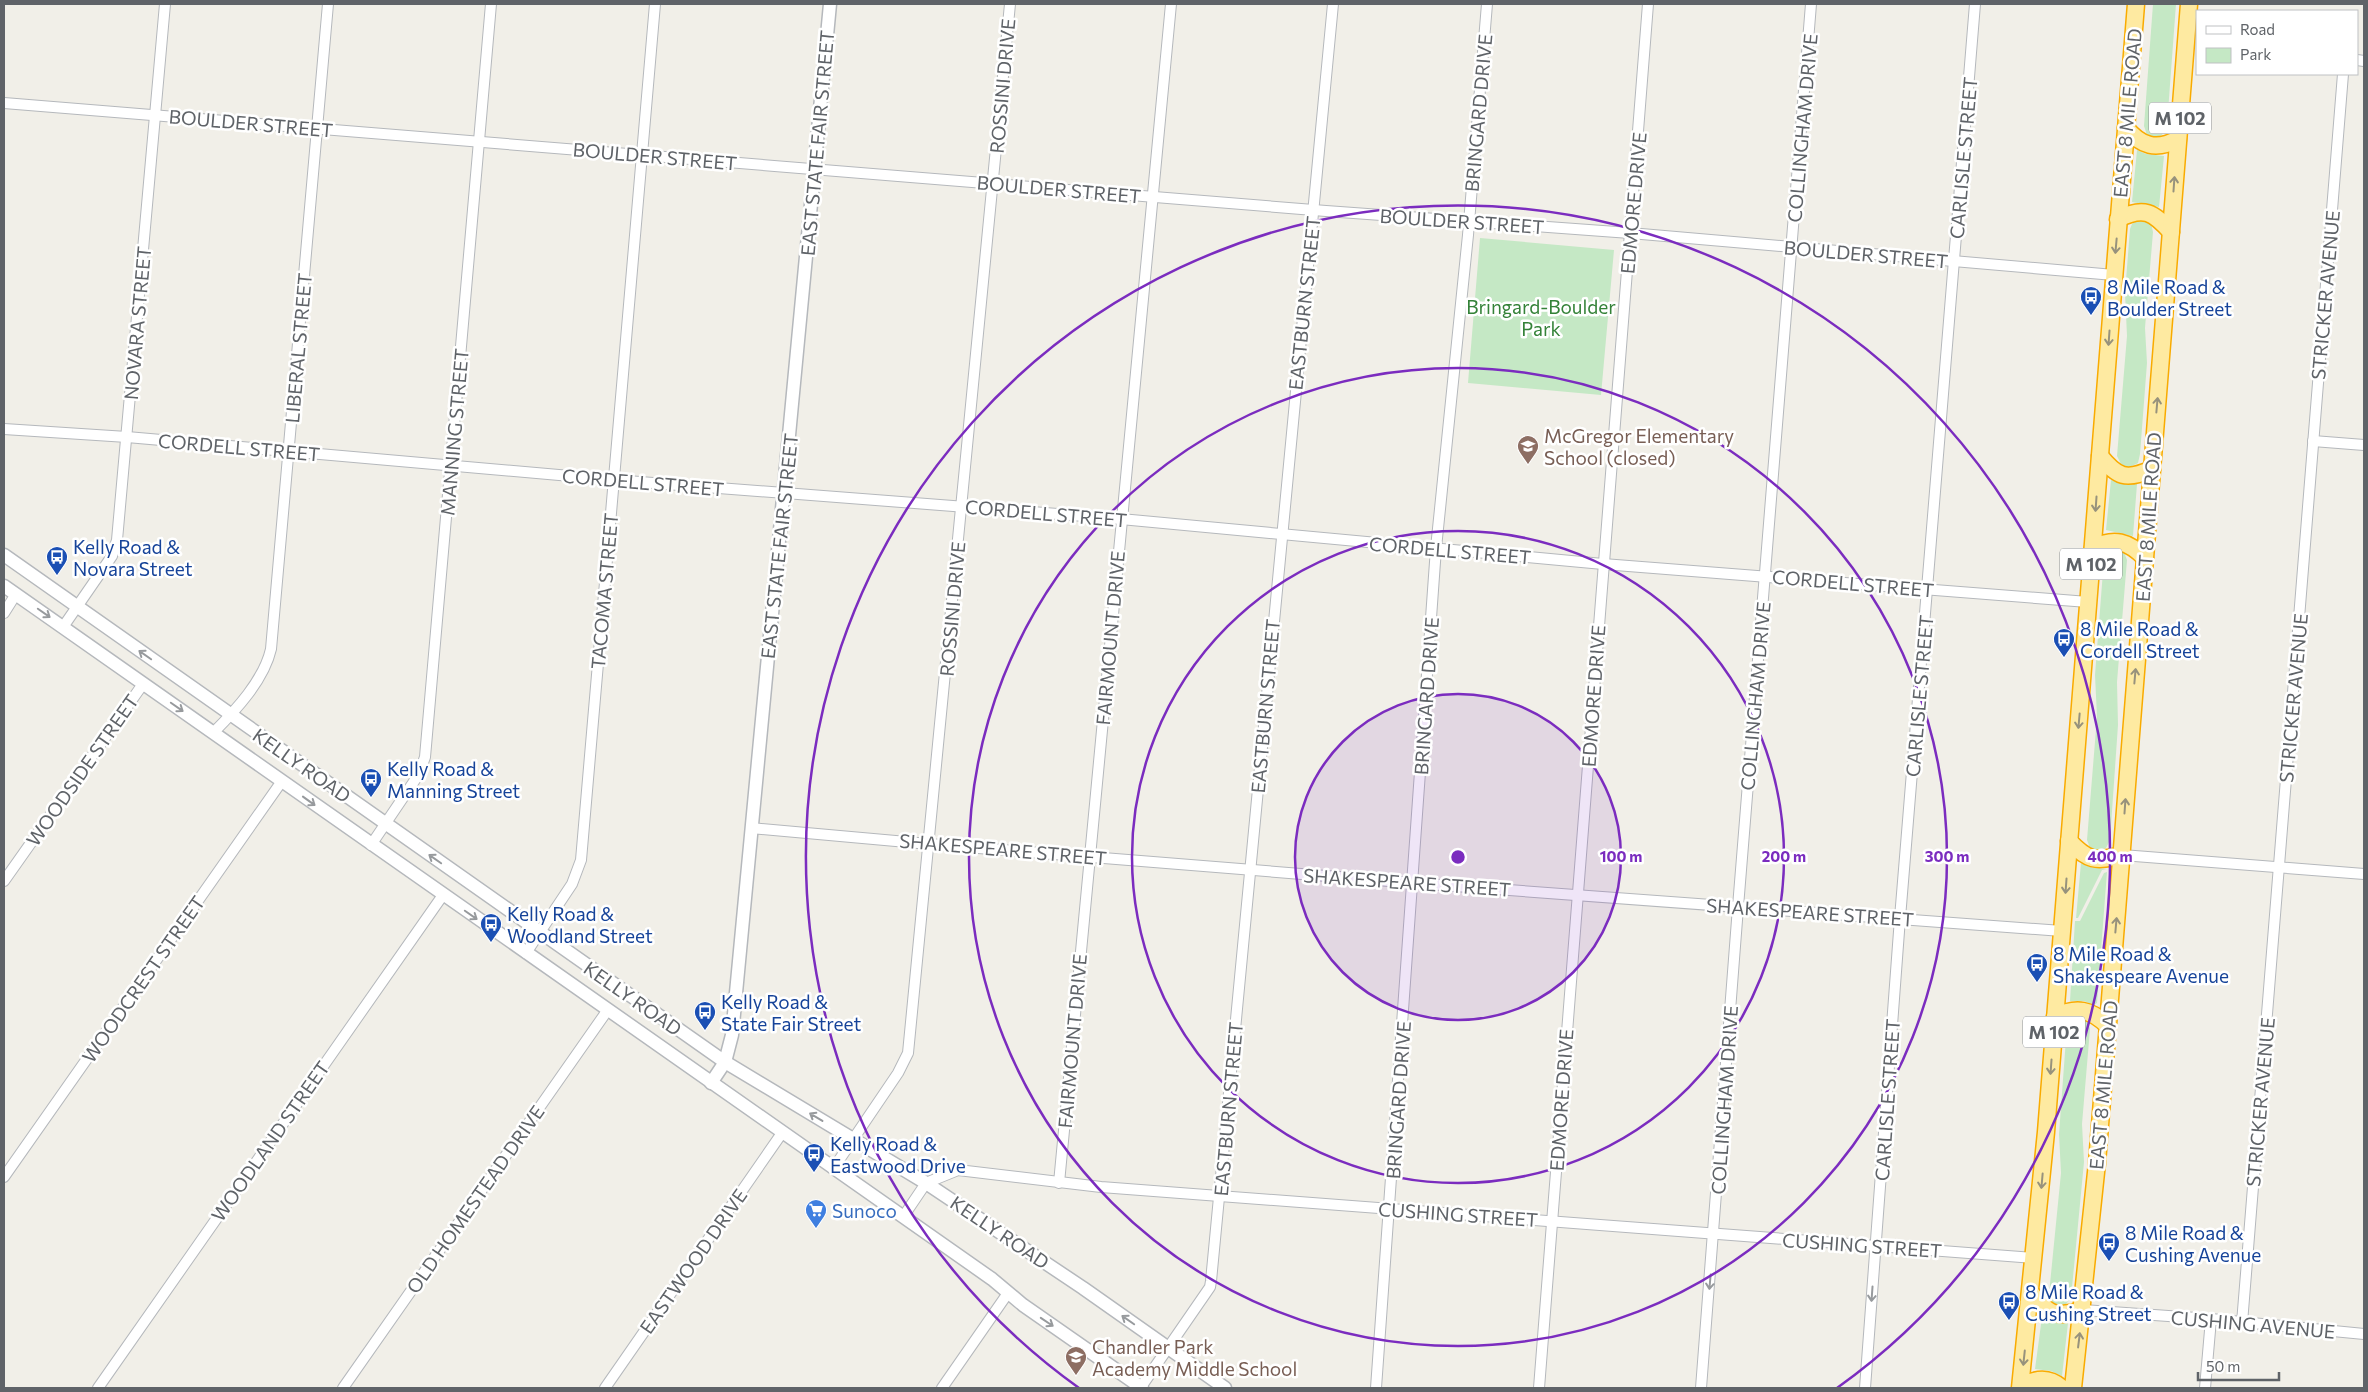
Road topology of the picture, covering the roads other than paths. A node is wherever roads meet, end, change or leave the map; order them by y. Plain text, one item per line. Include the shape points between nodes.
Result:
1 (165, 4) edge
2 (328, 4) edge
3 (491, 4) edge
4 (655, 4) edge
5 (830, 4) edge
6 (1010, 4) edge
7 (1171, 4) edge
8 (1333, 4) edge
9 (1487, 4) edge
10 (1648, 4) edge
11 (1811, 4) edge
12 (1975, 4) edge
13 (2136, 4) edge
14 (2189, 4) edge
15 (2191, 48) edge
16 (2343, 75) edge
17 (4, 102) edge
18 (156, 116) junction
19 (2126, 128) junction
20 (317, 129) junction
21 (2178, 139) junction
22 (479, 142) junction
23 (642, 155) junction
24 (815, 169) junction
25 (993, 184) junction
26 (1154, 197) junction
27 (1314, 210) junction
28 (2118, 219) junction
29 (1469, 222) junction
30 (2171, 232) junction
31 (1630, 233) junction
32 (1792, 248) junction
33 (1954, 261) junction
34 (2114, 276) junction
35 (4, 429) edge
36 (127, 437) junction
37 (2313, 441) junction
38 (2364, 445) edge
39 (289, 452) junction
40 (2100, 456) junction
41 (452, 466) junction
42 (2152, 469) junction
43 (614, 480) junction
44 (784, 493) junction
45 (961, 506) junction
46 (1122, 520) junction
47 (1281, 535) junction
48 (1436, 548) junction
49 (2093, 548) junction
50 (4, 556) edge
51 (2145, 558) junction
52 (1603, 564) junction
53 (1765, 576) junction
54 (4, 586) edge
55 (1928, 589) junction
56 (16, 594) junction
57 (2088, 602) junction
58 (77, 607) junction
59 (4, 613) edge
60 (63, 627) junction
61 (143, 684) junction
62 (231, 716) junction
63 (213, 733) junction
64 (282, 781) junction
65 (386, 824) junction
66 (752, 828) junction
67 (2069, 841) junction
68 (929, 844) junction
69 (372, 845) junction
70 (2122, 855) junction
71 (1089, 856) junction
72 (2279, 868) junction
73 (1250, 870) junction
74 (2364, 874) edge
75 (4, 881) edge
76 (1414, 883) junction
77 (443, 895) junction
78 (1577, 895) junction
79 (1738, 907) junction
80 (1900, 918) junction
81 (2062, 931) junction
82 (540, 933) junction
83 (526, 953) junction
84 (607, 1010) junction
85 (2055, 1017) junction
86 (2108, 1026) junction
87 (725, 1062) junction
88 (711, 1083) junction
89 (782, 1133) junction
90 (854, 1139) junction
91 (833, 1169) junction
92 (4, 1177) edge
93 (926, 1183) junction
94 (1059, 1183) junction
95 (1220, 1196) junction
96 (1390, 1209) junction
97 (903, 1217) junction
98 (1552, 1222) junction
99 (1714, 1234) junction
100 (1877, 1246) junction
101 (2035, 1258) junction
102 (1008, 1293) junction
103 (2032, 1293) junction
104 (2083, 1310) junction
105 (2211, 1319) junction
106 (2242, 1323) junction
107 (2364, 1334) edge
108 (1168, 1348) junction
109 (2020, 1386) edge
110 (98, 1388) edge
111 (342, 1388) edge
112 (604, 1388) edge
113 (942, 1388) edge
114 (1141, 1388) edge
115 (1226, 1388) edge
116 (1376, 1388) edge
117 (1539, 1388) edge
118 (1701, 1388) edge
119 (1865, 1388) edge
120 (2062, 1388) edge
121 (2073, 1388) edge
122 (2205, 1388) edge

1 - 18 street, NOVARA STREET
2 - 20 street, LIBERAL STREET
3 - 22 street, MANNING STREET
4 - 23 street, TACOMA STREET
5 - 24 street, EAST STATE FAIR STREET
6 - 25 street, ROSSINI DRIVE
7 - 26 street, FAIRMOUNT DRIVE
8 - 27 street, EASTBURN STREET
9 - 29 street, BRINGARD DRIVE
10 - 31 street, EDMORE DRIVE
11 - 32 street, COLLINGHAM DRIVE
12 - 33 street, CARLISLE STREET
13 - 19 highway, EAST 8 MILE ROAD / M 102
14 - 15 highway, EAST 8 MILE ROAD / M 102
15 - 21 highway, EAST 8 MILE ROAD / M 102
16 - 37 street, STRICKER AVENUE
17 - 18 street, BOULDER STREET
18 - 20 street, BOULDER STREET
18 - 36 street, NOVARA STREET
19 - 21 highway via 2135,138 2152,146 2162,146
19 - 28 highway, EAST 8 MILE ROAD / M 102
20 - 22 street, BOULDER STREET
20 - 39 street, LIBERAL STREET
30 -> 21 highway, EAST 8 MILE ROAD / M 102
22 - 23 street, BOULDER STREET
22 - 41 street, MANNING STREET
23 - 24 street, BOULDER STREET
23 - 43 street, TACOMA STREET
24 - 25 street, BOULDER STREET
24 - 44 street, EAST STATE FAIR STREET
25 - 26 street, BOULDER STREET
25 - 45 street, ROSSINI DRIVE
26 - 27 street, BOULDER STREET
26 - 46 street, FAIRMOUNT DRIVE
27 - 29 street, BOULDER STREET
27 - 47 street, EASTBURN STREET
28 - 30 highway via 2146,212 2159,218
28 -> 34 highway, EAST 8 MILE ROAD / M 102
29 - 31 street, BOULDER STREET
29 - 48 street, BRINGARD DRIVE
42 -> 30 highway, EAST 8 MILE ROAD / M 102
31 - 32 street, BOULDER STREET
31 - 52 street, EDMORE DRIVE
32 - 33 street, BOULDER STREET
32 - 53 street, COLLINGHAM DRIVE
33 - 34 street, BOULDER STREET
33 - 55 street, CARLISLE STREET
34 -> 40 highway, EAST 8 MILE ROAD / M 102
35 - 36 street, CORDELL STREET
36 - 39 street, CORDELL STREET
36 - 58 street, NOVARA STREET via 115,547
37 - 38 street
37 - 72 street, STRICKER AVENUE
39 - 41 street, CORDELL STREET
39 - 62 street, LIBERAL STREET via 271,649 266,667
40 - 42 highway via 2115,472 2126,476 2136,476
40 -> 49 highway, EAST 8 MILE ROAD / M 102
41 - 43 street, CORDELL STREET
41 - 65 street, MANNING STREET via 425,757 419,774
42 - 51 highway, EAST 8 MILE ROAD / M 102
43 - 44 street, CORDELL STREET
43 - 82 street, TACOMA STREET via 580,866
44 - 45 street, CORDELL STREET
44 - 66 street, EAST STATE FAIR STREET
45 - 46 street, CORDELL STREET
45 - 68 street, ROSSINI DRIVE
46 - 47 street, CORDELL STREET
46 - 71 street, FAIRMOUNT DRIVE
47 - 48 street, CORDELL STREET
47 - 73 street, EASTBURN STREET
48 - 52 street, CORDELL STREET
48 - 76 street, BRINGARD DRIVE
49 - 51 highway via 2119,541 2136,549
49 - 57 highway, EAST 8 MILE ROAD / M 102
50 - 58 street, KELLY ROAD
70 -> 51 highway, EAST 8 MILE ROAD / M 102
52 - 53 street, CORDELL STREET
52 - 78 street, EDMORE DRIVE
53 - 55 street, CORDELL STREET
53 - 79 street, COLLINGHAM DRIVE
54 - 56 street, KELLY ROAD
55 - 57 street, CORDELL STREET
55 - 80 street, CARLISLE STREET
56 - 59 street
56 -> 60 street, KELLY ROAD
57 -> 67 highway, EAST 8 MILE ROAD / M 102
58 - 60 street, NOVARA STREET
62 -> 58 street, KELLY ROAD
60 - 61 street, KELLY ROAD
61 -> 63 street, KELLY ROAD
61 - 75 street, WOODSIDE STREET
62 - 63 street, LIBERAL STREET
62 - 65 street, KELLY ROAD
63 - 64 street, KELLY ROAD
64 -> 69 street, KELLY ROAD
64 - 92 street, WOODCREST STREET
65 - 69 street, MANNING STREET
82 -> 65 street, KELLY ROAD
66 - 68 street, SHAKESPEARE STREET
66 - 87 street, EAST STATE FAIR STREET via 732,1035
67 - 70 highway via 2089,858 2104,860
67 -> 81 highway, EAST 8 MILE ROAD / M 102
68 - 71 street, SHAKESPEARE STREET
68 - 90 street, ROSSINI DRIVE via 908,1052 898,1073
69 - 77 street, KELLY ROAD
70 - 72 street
86 -> 70 highway, EAST 8 MILE ROAD / M 102
71 - 73 street, SHAKESPEARE STREET
71 - 94 street, FAIRMOUNT DRIVE
72 - 74 street
72 - 106 street, STRICKER AVENUE
73 - 76 street, SHAKESPEARE STREET
73 - 95 street, EASTBURN STREET
76 - 78 street, SHAKESPEARE STREET
76 - 96 street, BRINGARD DRIVE
77 -> 83 street, KELLY ROAD
77 - 110 street, WOODLAND STREET
78 - 79 street, SHAKESPEARE STREET
78 - 98 street, EDMORE DRIVE
79 - 80 street, SHAKESPEARE STREET
79 - 99 street, COLLINGHAM DRIVE
80 - 81 street, SHAKESPEARE STREET
80 - 100 street, CARLISLE STREET
81 - 85 highway, EAST 8 MILE ROAD / M 102
82 - 83 street, TACOMA STREET
82 - 87 street, KELLY ROAD
83 - 84 street, KELLY ROAD
84 - 88 street, KELLY ROAD
84 - 111 street, OLD HOMESTEAD DRIVE
85 - 86 highway via 2070,1010 2082,1010 2095,1014
85 -> 101 highway, EAST 8 MILE ROAD / M 102
86 - 104 highway, EAST 8 MILE ROAD / M 102
87 - 88 street, EAST STATE FAIR STREET
90 -> 87 street, KELLY ROAD
88 - 89 street, KELLY ROAD
89 - 91 street, KELLY ROAD
89 - 112 street, EASTWOOD DRIVE
90 - 91 street, ROSSINI DRIVE
90 - 93 street, KELLY ROAD
91 - 97 street, KELLY ROAD
93 - 94 street, CUSHING STREET via 958,1170
93 - 97 street
108 -> 93 street, KELLY ROAD
94 - 95 street, CUSHING STREET
95 - 96 street, CUSHING STREET
95 - 108 street, EASTBURN STREET via 1210,1287
96 - 98 street, CUSHING STREET
96 - 116 street, BRINGARD DRIVE
97 - 102 street, KELLY ROAD
98 - 99 street, CUSHING STREET
98 - 117 street, EDMORE DRIVE
99 - 100 street, CUSHING STREET
99 -> 118 street, COLLINGHAM DRIVE
100 - 101 street, CUSHING STREET
100 -> 119 street, CARLISLE STREET
101 - 103 highway, EAST 8 MILE ROAD / M 102
102 - 113 street
102 -> 114 street, KELLY ROAD
103 - 104 highway via 2043,1307 2054,1314
103 -> 109 highway, EAST 8 MILE ROAD / M 102
104 - 105 street, CUSHING AVENUE
121 -> 104 highway, EAST 8 MILE ROAD / M 102
105 - 106 street, CUSHING AVENUE
105 - 122 street
106 - 107 street, CUSHING AVENUE
108 - 114 street, EASTBURN STREET
108 - 115 street, KELLY ROAD
109 - 120 highway via 2042,1379

